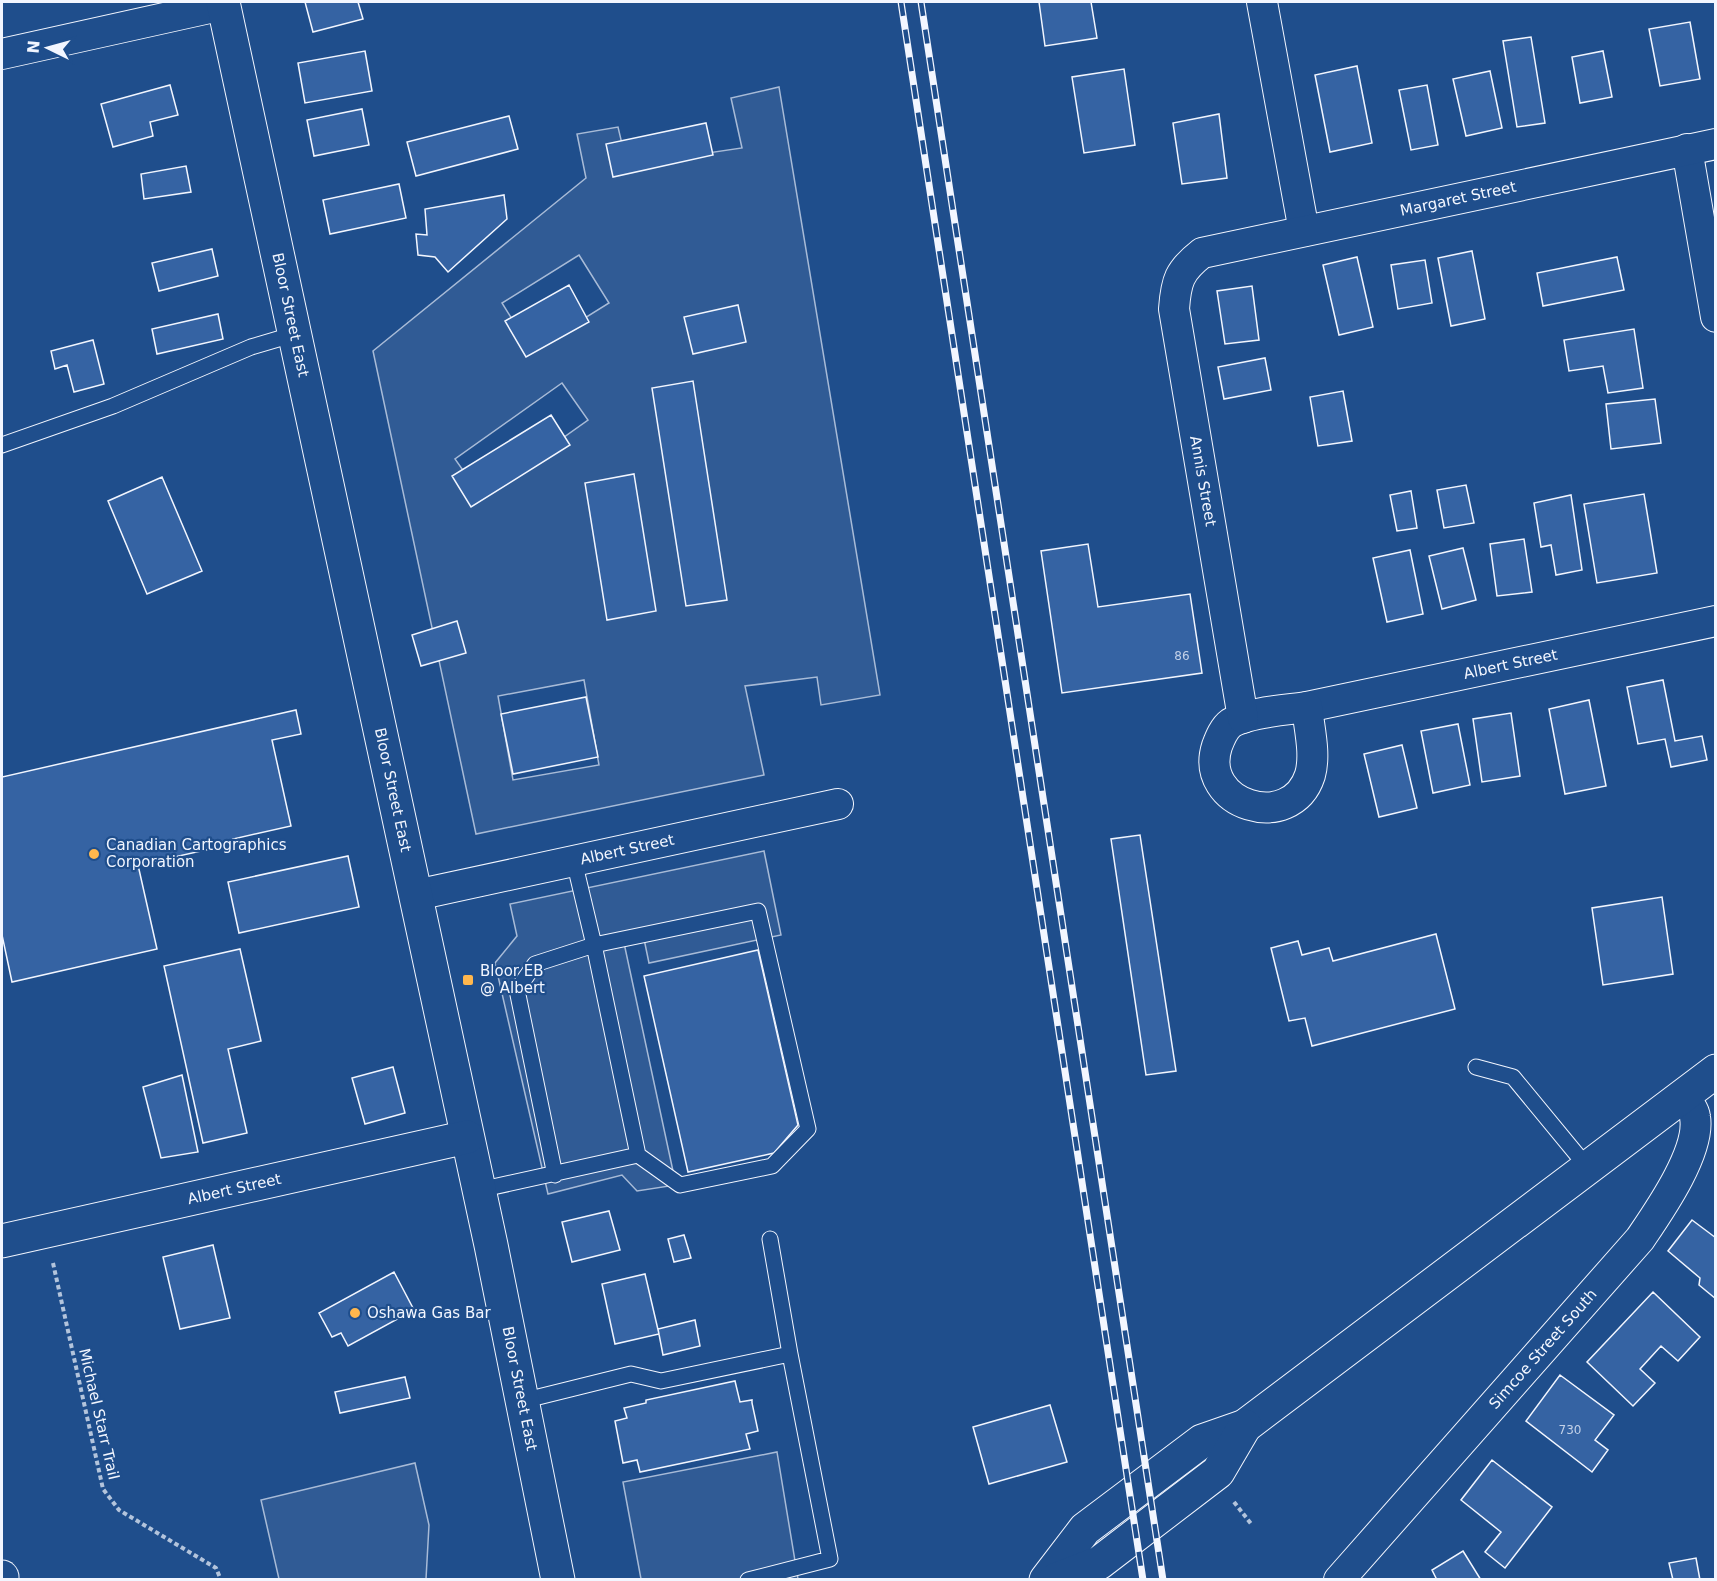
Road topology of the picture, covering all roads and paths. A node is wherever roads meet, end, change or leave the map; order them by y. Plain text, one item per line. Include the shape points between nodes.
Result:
1 (1262, 2) edge
2 (223, 3) edge
3 (2, 54) edge
4 (1701, 147) edge
5 (1304, 231) junction
6 (1202, 253) joint
7 (1716, 317) edge
8 (295, 334) junction
9 (2, 445) edge
10 (1716, 621) edge
11 (1307, 707) junction
12 (1243, 718) junction
13 (838, 804) dead end
14 (574, 861) junction
15 (416, 895) junction
16 (594, 945) junction
17 (1476, 1067) dead end
18 (1716, 1071) edge
19 (1683, 1097) junction
20 (467, 1137) junction
21 (638, 1155) junction
22 (1588, 1168) junction
23 (555, 1175) junction
24 (479, 1190) junction
25 (46, 1231) junction
26 (770, 1239) dead end
27 (2, 1241) edge
28 (790, 1354) junction
29 (522, 1401) junction
30 (1245, 1426) junction
31 (1232, 1500) dead end
32 (1252, 1525) dead end
33 (221, 1580) edge
34 (558, 1580) edge
35 (748, 1580) edge
36 (1046, 1580) edge
37 (1055, 1580) edge
38 (1339, 1580) edge

1 - 5 street
2 - 3 street
2 - 8 main road, Bloor Street East
4 - 5 street, Margaret Street
4 - 7 street
5 - 6 street, Margaret Street
6 - 12 street, Annis Street via 1189,263 1176,282 1174,309
8 - 9 lane via 251,347 113,405
8 - 15 main road, Bloor Street East
10 - 11 street, Albert Street
11 - 12 street, Albert Street
11 - 12 street via 1310,775 1291,801 1276,807 1259,809 1244,804 1230,796 1220,783 1216,768 1218,744 1230,724
13 - 14 street, Albert Street
14 - 15 street, Albert Street
14 - 16 lane
15 - 20 main road, Bloor Street East
16 - 21 lane
16 - 21 lane via 758,911 808,1129 772,1166 680,1185
16 - 23 lane via 534,964 518,990
17 - 22 lane via 1513,1077
18 - 19 main road
19 - 22 main road
19 - 38 street, Simcoe Street South via 1695,1114 1692,1146 1640,1239
20 - 24 main road, Bloor Street East
20 - 25 main road, Albert Street
21 - 23 lane
22 - 30 main road
23 - 24 lane
24 - 29 main road, Bloor Street East
25 - 27 main road, Albert Street
25 - 33 path, Michael Starr Trail via 103,1490 118,1510 216,1568
26 - 28 lane
28 - 29 lane via 661,1381 631,1374
28 - 35 lane via 830,1559
29 - 34 main road, Bloor Street East
30 - 36 main road via 1202,1441 1085,1529
30 - 37 main road via 1218,1472 1099,1563
31 - 32 path

